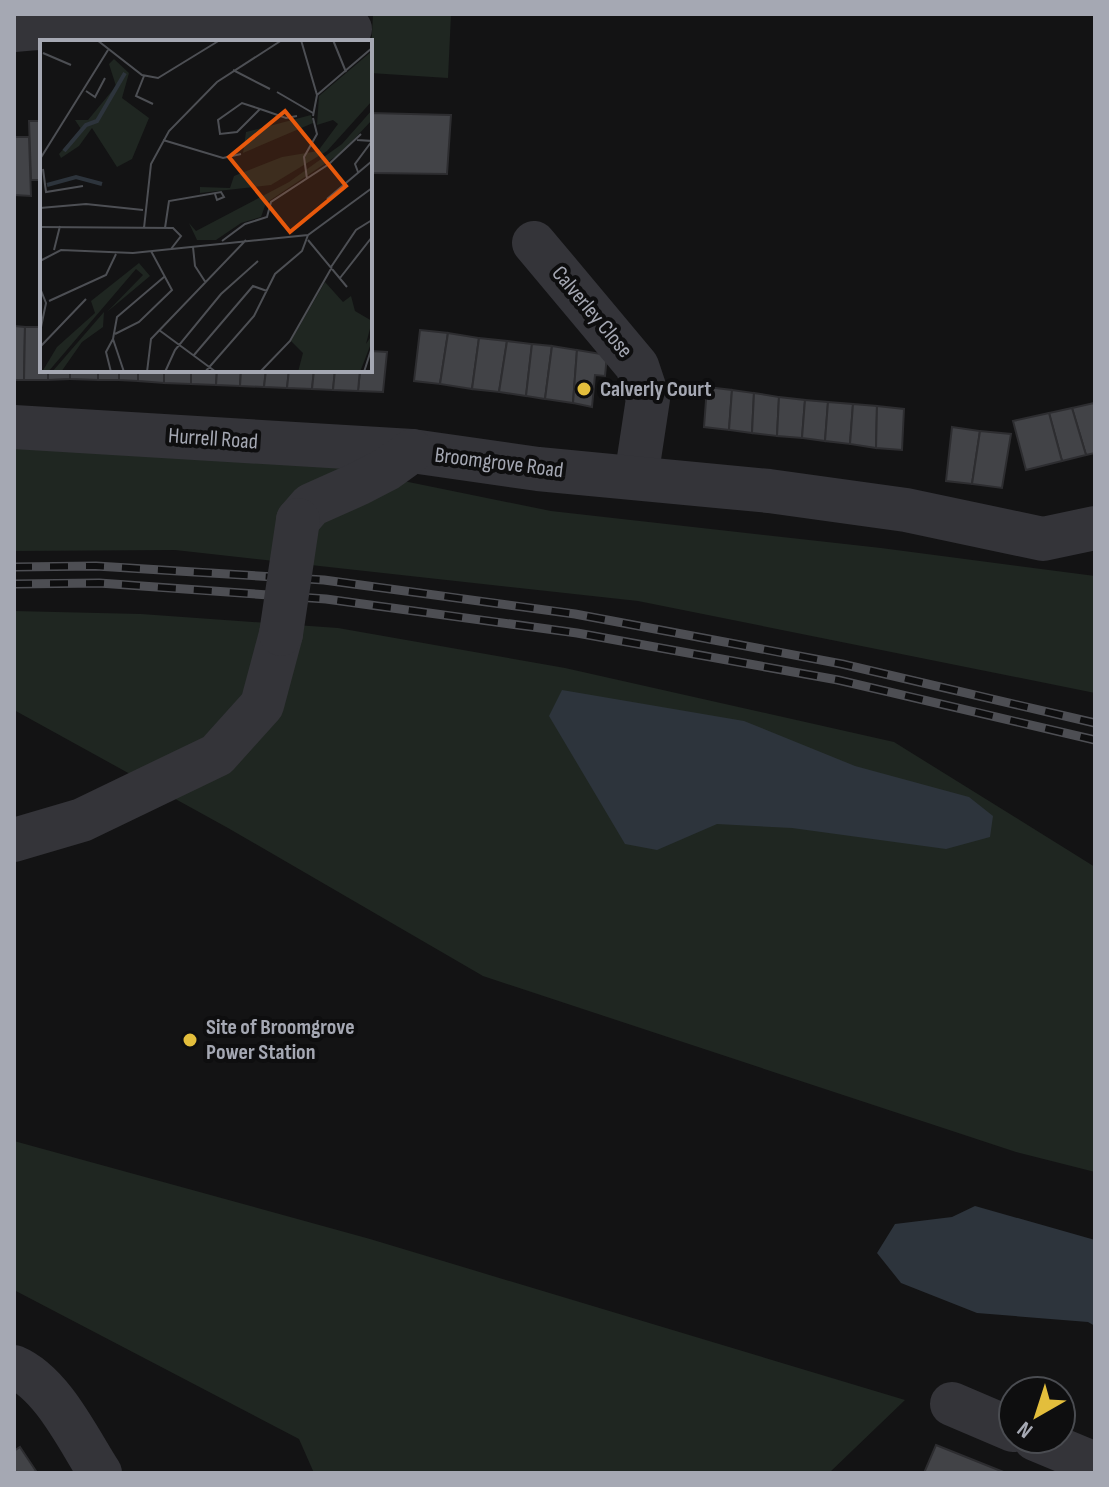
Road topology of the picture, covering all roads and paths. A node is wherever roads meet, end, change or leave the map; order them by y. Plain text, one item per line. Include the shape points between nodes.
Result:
1 (350, 29) dead end
2 (14, 30) edge
3 (534, 243) dead end
4 (14, 427) edge
5 (412, 451) junction
6 (636, 478) junction
7 (1095, 528) edge
8 (14, 840) edge
9 (14, 1367) edge
10 (952, 1404) dead end
11 (997, 1423) edge
12 (1073, 1455) edge
13 (1095, 1464) edge
14 (100, 1473) edge

1 - 2 street via 211,25
3 - 6 street, Calverley Close via 637,366 648,399
4 - 5 street, Hurrell Road
5 - 6 street, Broomgrove Road
5 - 8 street, Broomgrove Road, bridge via 387,469 311,505 298,520 281,634 262,705 217,755 82,820
6 - 7 street, Broomgrove Road via 906,510 1043,539
9 - 14 street via 51,1395
10 - 11 street
12 - 13 street

